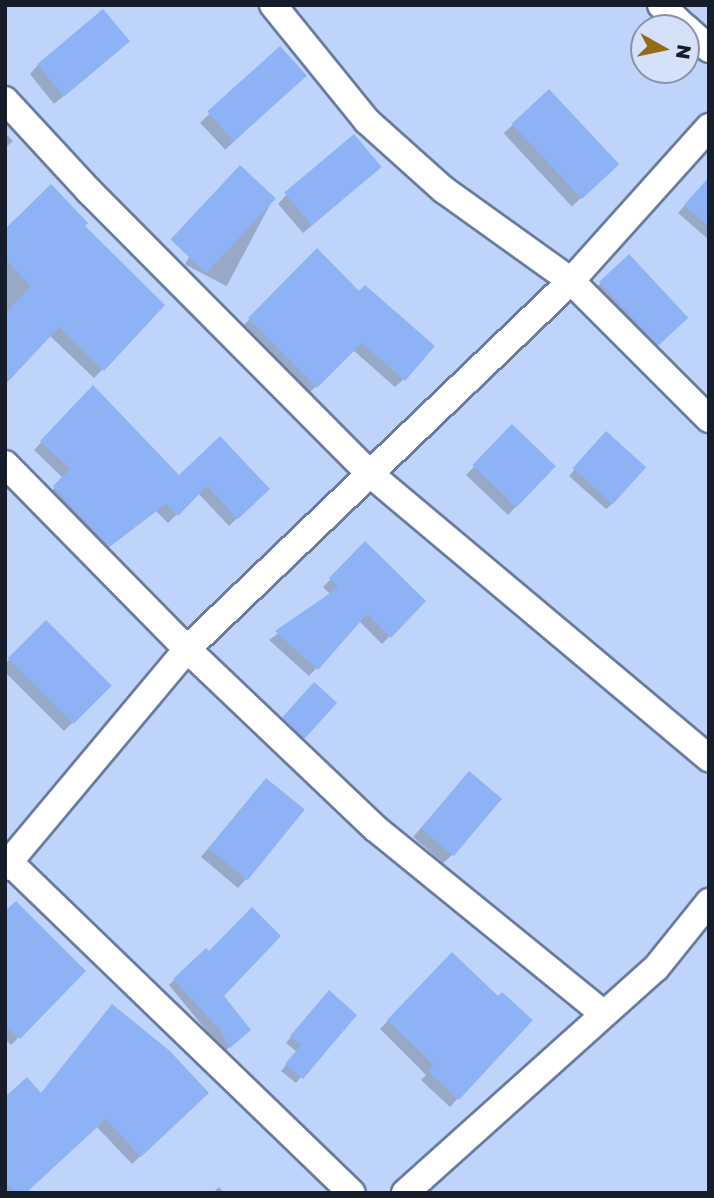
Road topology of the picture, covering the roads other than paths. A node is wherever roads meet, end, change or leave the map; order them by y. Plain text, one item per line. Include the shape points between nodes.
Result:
1 (274, 5) edge
2 (5, 100) edge
3 (709, 127) edge
4 (571, 281) junction
5 (709, 419) edge
6 (5, 464) edge
7 (369, 473) junction
8 (187, 649) junction
9 (709, 758) edge
10 (7, 862) edge
11 (709, 902) edge
12 (604, 1014) junction
13 (352, 1193) edge
14 (405, 1193) edge

1 - 4 street via 367,121 443,190
2 - 7 street
3 - 4 street
4 - 5 street
4 - 7 street
6 - 8 street
7 - 8 street
7 - 9 street
8 - 10 street
8 - 12 street via 375,828
10 - 13 street
11 - 12 street via 656,968
12 - 14 street

